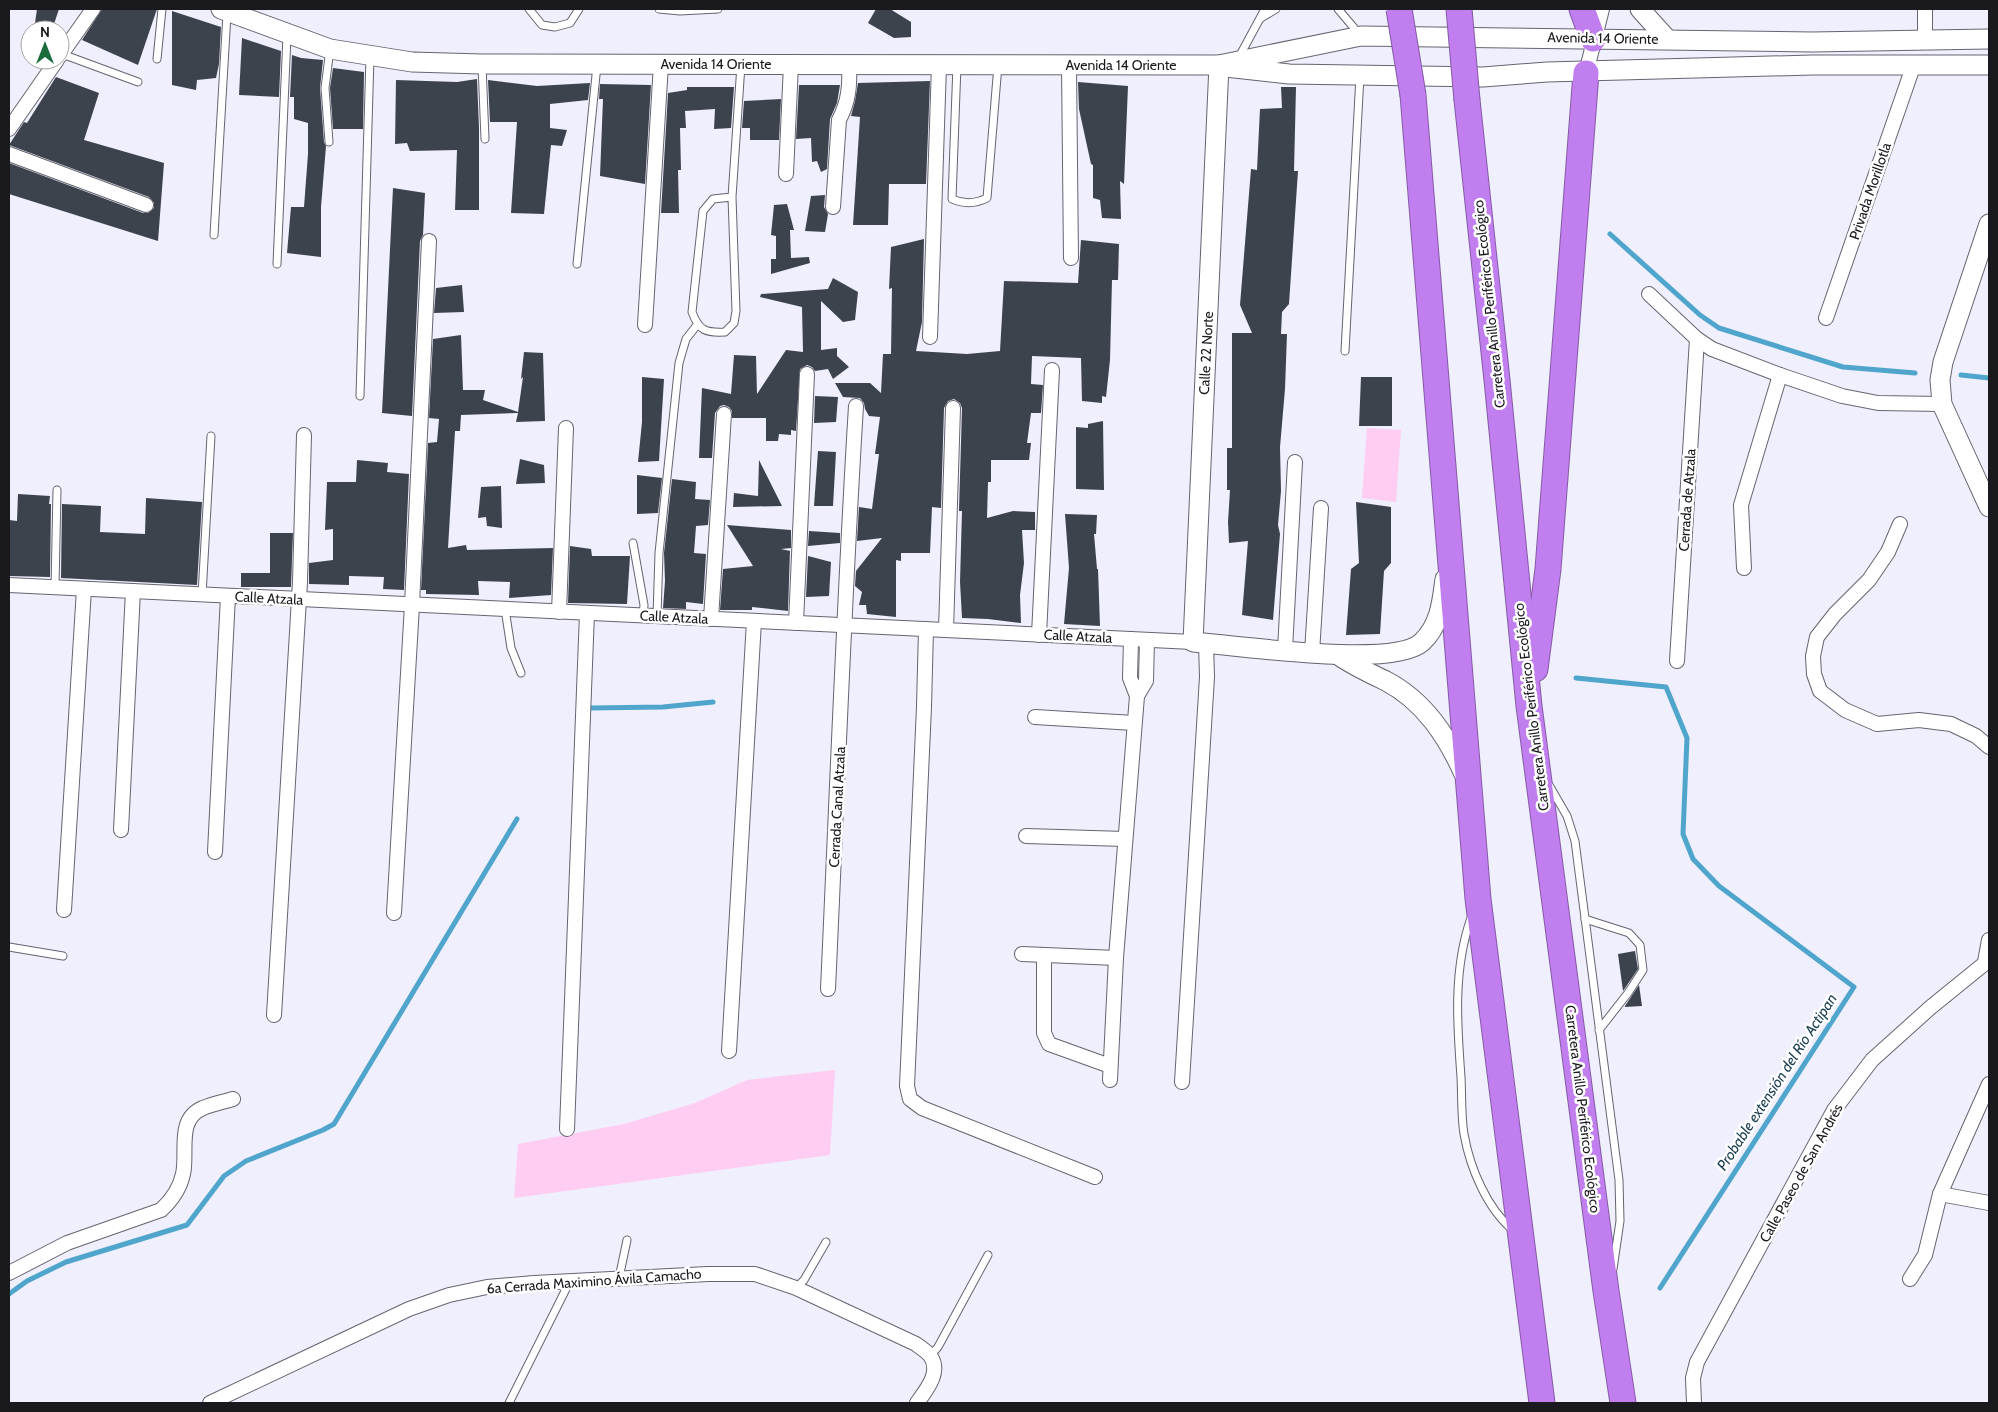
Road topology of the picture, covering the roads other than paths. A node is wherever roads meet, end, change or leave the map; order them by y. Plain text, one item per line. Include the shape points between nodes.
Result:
1 (93, 9) edge
2 (162, 9) edge
3 (529, 9) edge
4 (579, 9) edge
5 (659, 9) edge
6 (718, 9) edge
7 (1265, 9) edge
8 (1276, 9) edge
9 (1338, 9) edge
10 (1399, 9) edge
11 (1459, 9) edge
12 (1582, 9) edge
13 (1602, 9) edge
14 (1640, 9) edge
15 (1925, 9) edge
16 (224, 10) edge
17 (682, 10) edge
18 (1260, 19) junction
19 (287, 33) junction
20 (1361, 36) junction
21 (1593, 39) junction
22 (1667, 39) junction
23 (1925, 39) junction
24 (1989, 39) edge
25 (70, 42) edge
26 (1812, 42) junction
27 (330, 49) junction
28 (370, 55) junction
29 (70, 59) edge
30 (157, 59) dead end
31 (482, 64) junction
32 (597, 64) junction
33 (661, 64) junction
34 (741, 64) junction
35 (791, 64) junction
36 (849, 64) junction
37 (1914, 64) junction
38 (948, 65) junction
39 (998, 65) junction
40 (1069, 65) junction
41 (1229, 65) junction
42 (1812, 65) junction
43 (1989, 65) edge
44 (50, 70) edge
45 (1586, 73) junction
46 (1360, 76) junction
47 (138, 82) dead end
48 (9, 129) edge
49 (485, 139) dead end
50 (329, 142) dead end
51 (9, 154) edge
52 (786, 174) dead end
53 (732, 196) junction
54 (146, 205) dead end
55 (832, 207) dead end
56 (1989, 224) edge
57 (214, 235) dead end
58 (429, 241) dead end
59 (1071, 258) dead end
60 (277, 264) dead end
61 (577, 264) dead end
62 (1650, 294) dead end
63 (1826, 318) dead end
64 (645, 325) dead end
65 (697, 325) junction
66 (930, 337) dead end
67 (1697, 339) junction
68 (1345, 351) dead end
69 (1052, 370) dead end
70 (807, 374) dead end
71 (1780, 375) junction
72 (360, 396) dead end
73 (1942, 404) junction
74 (856, 406) dead end
75 (953, 408) dead end
76 (724, 414) dead end
77 (566, 428) dead end
78 (304, 435) dead end
79 (211, 436) dead end
80 (1295, 462) dead end
81 (57, 490) dead end
82 (1989, 507) edge
83 (1321, 508) dead end
84 (1900, 524) dead end
85 (633, 543) dead end
86 (1450, 550) junction
87 (1744, 568) dead end
88 (9, 585) edge
89 (55, 587) junction
90 (84, 589) junction
91 (133, 591) junction
92 (202, 595) junction
93 (228, 596) junction
94 (298, 599) junction
95 (412, 605) junction
96 (505, 609) junction
97 (559, 612) junction
98 (587, 613) junction
99 (650, 616) junction
100 (711, 619) junction
101 (754, 621) junction
102 (796, 623) junction
103 (844, 625) junction
104 (926, 629) junction
105 (946, 630) junction
106 (1039, 634) junction
107 (1131, 639) junction
108 (1146, 640) junction
109 (1200, 642) junction
110 (1285, 650) junction
111 (1312, 653) junction
112 (1338, 655) junction
113 (1677, 661) dead end
114 (521, 673) dead end
115 (1137, 696) junction
116 (1529, 706) junction
117 (1035, 716) dead end
118 (1134, 723) junction
119 (1989, 747) edge
120 (1537, 766) junction
121 (1469, 786) junction
122 (121, 830) dead end
123 (1026, 836) dead end
124 (1126, 839) junction
125 (215, 852) dead end
126 (1478, 898) junction
127 (64, 910) dead end
128 (394, 913) dead end
129 (1585, 918) junction
130 (1989, 940) edge
131 (9, 948) edge
132 (1022, 954) dead end
133 (1044, 955) junction
134 (63, 956) dead end
135 (1116, 958) junction
136 (1987, 961) edge
137 (828, 989) dead end
138 (274, 1016) dead end
139 (1600, 1030) junction
140 (729, 1051) dead end
141 (1110, 1066) junction
142 (1110, 1080) dead end
143 (1182, 1082) dead end
144 (1989, 1084) edge
145 (233, 1099) dead end
146 (567, 1128) dead end
147 (1096, 1177) dead end
148 (1940, 1194) junction
149 (1989, 1203) edge
150 (1520, 1236) junction
151 (627, 1240) dead end
152 (826, 1242) dead end
153 (988, 1255) dead end
154 (9, 1273) edge
155 (619, 1278) junction
156 (1910, 1279) dead end
157 (570, 1281) junction
158 (796, 1288) junction
159 (1606, 1291) junction
160 (931, 1355) junction
161 (210, 1403) edge
162 (509, 1403) edge
163 (917, 1403) edge
164 (1542, 1403) edge
165 (1623, 1403) edge
166 (1694, 1403) edge

1 - 25 street
2 - 30 lane
3 - 4 lane via 542,25 555,27 570,23
5 - 17 lane
6 - 17 lane
7 - 18 lane
8 - 18 lane
9 - 20 lane
10 - 86 highway, bridge via 1414,95
11 - 116 highway, Carretera Anillo Periférico Ecológico, bridge
12 - 21 highway
13 - 21 street
14 - 22 main road
15 - 23 street
16 - 19 main road, Avenida 14 Oriente
16 - 57 lane
18 - 41 lane
19 - 27 main road, Avenida 14 Oriente
19 - 60 lane
20 - 21 main road, Avenida 14 Oriente
20 - 41 main road, Avenida 14 Oriente
21 - 22 main road, Avenida 14 Oriente
21 - 45 street
22 - 26 main road, Avenida 14 Oriente
23 - 24 main road, Avenida 14 Oriente
23 - 26 main road, Avenida 14 Oriente
26 - 42 main road
27 - 28 main road, Avenida 14 Oriente
27 - 50 lane via 325,88
28 - 31 main road, Avenida 14 Oriente via 412,62
28 - 72 lane
29 - 47 lane
31 - 32 main road, Avenida 14 Oriente
31 - 49 lane
32 - 33 main road, Avenida 14 Oriente
32 - 61 lane
33 - 34 main road, Avenida 14 Oriente
33 - 64 street
34 - 35 main road, Avenida 14 Oriente
34 - 53 lane
35 - 36 main road, Avenida 14 Oriente
35 - 52 street
36 - 38 main road, Avenida 14 Oriente
36 - 55 street via 850,85 846,108 839,120
37 - 42 main road, Avenida 14 Oriente
37 - 43 main road, Avenida 14 Oriente
37 - 63 street, Privada Morillotla
38 - 39 main road, Avenida 14 Oriente
38 - 39 lane via 952,199 978,203 987,198
38 - 66 street
39 - 40 main road, Avenida 14 Oriente
40 - 41 main road, Avenida 14 Oriente
40 - 59 street
41 - 46 main road, Avenida 14 Oriente via 1289,74
41 - 109 main road, Calle 22 Norte
42 - 45 main road, Avenida 14 Oriente
44 - 48 street
45 - 46 main road, Avenida 14 Oriente via 1547,72 1483,77
45 - 116 highway via 1548,569
46 - 68 lane
51 - 54 street
53 - 65 lane via 713,199 703,211 692,312
53 - 65 lane via 734,323 725,332 710,332
56 - 73 main road via 1943,362 1940,380
58 - 95 street
62 - 67 street
65 - 99 lane via 686,339 679,363
67 - 71 street via 1712,349
67 - 113 street, Cerrada de Atzala
69 - 106 street
70 - 102 street
71 - 73 street via 1842,396 1878,403
71 - 87 street via 1741,505
73 - 82 main road
74 - 103 street, Cerrada Canal Atzala
75 - 105 street
76 - 100 street
77 - 97 street
78 - 94 street
79 - 92 lane
80 - 110 street
81 - 89 lane
83 - 111 street
84 - 119 street via 1888,552 1870,580 1817,637 1813,656 1814,674 1820,691 1845,710 1877,724 1919,720 1951,724 1976,736
85 - 99 lane via 644,605
86 - 112 main road, Calle Atzala via 1441,608 1431,632 1422,642 1405,651
86 - 121 highway
88 - 89 street, Calle Atzala
89 - 90 street, Calle Atzala
90 - 91 street, Calle Atzala
90 - 127 street
91 - 92 street, Calle Atzala
91 - 122 street
92 - 93 street, Calle Atzala
93 - 94 street, Calle Atzala
93 - 125 street
94 - 95 street, Calle Atzala
94 - 138 street
95 - 96 street, Calle Atzala
95 - 128 street
96 - 97 street, Calle Atzala
96 - 114 lane via 511,648
97 - 98 street, Calle Atzala
98 - 99 street, Calle Atzala
98 - 146 street
99 - 100 street, Calle Atzala
100 - 101 street, Calle Atzala
101 - 102 street, Calle Atzala
101 - 140 street
102 - 103 street, Calle Atzala
103 - 104 street, Calle Atzala
103 - 137 street, Cerrada Canal Atzala
104 - 105 street, Calle Atzala
104 - 147 street via 906,1086 910,1099 922,1108
105 - 106 street, Calle Atzala
106 - 107 street, Calle Atzala
107 - 108 street, Calle Atzala
107 - 115 street via 1130,678
108 - 109 street, Calle Atzala
108 - 115 street via 1146,681
109 - 110 main road, Calle Atzala
109 - 143 street via 1207,677
110 - 111 main road, Calle Atzala
111 - 112 main road, Calle Atzala
112 - 121 main road via 1358,669 1387,682 1425,711 1448,740
115 - 118 street
116 - 120 highway, Carretera Anillo Periférico Ecológico
117 - 118 street
118 - 124 street
120 - 129 lane via 1572,828
120 - 159 highway, Carretera Anillo Periférico Ecológico
121 - 126 highway
123 - 124 street
124 - 135 street
126 - 150 highway
126 - 150 lane via 1463,952 1457,1002 1464,1133 1474,1168 1490,1203 1502,1221
129 - 139 lane
129 - 139 lane via 1629,933 1640,945 1643,970
130 - 136 street
131 - 134 lane
132 - 133 street
133 - 135 street
133 - 141 street via 1044,1034 1049,1044
135 - 141 street
136 - 166 street, Calle Paseo de San Andrés via 1872,1060 1834,1110 1697,1362 1693,1378
139 - 159 lane via 1620,1200 1618,1242
141 - 142 street
144 - 148 street
145 - 154 street via 201,1108 188,1119 183,1174 172,1200 161,1210 67,1243
148 - 149 street
148 - 156 street via 1924,1255
150 - 164 highway
151 - 155 lane
152 - 158 lane
153 - 160 lane
155 - 157 street, 6a Cerrada Maximino Ávila Camacho
155 - 158 street, 6a Cerrada Maximino Ávila Camacho via 755,1274
157 - 161 street, 6a Cerrada Maximino Ávila Camacho via 487,1287 449,1295 355,1333
157 - 162 lane
158 - 160 street, 6a Cerrada Maximino Ávila Camacho via 916,1344
159 - 165 highway, Carretera Anillo Periférico Ecológico
160 - 163 street via 933,1379

